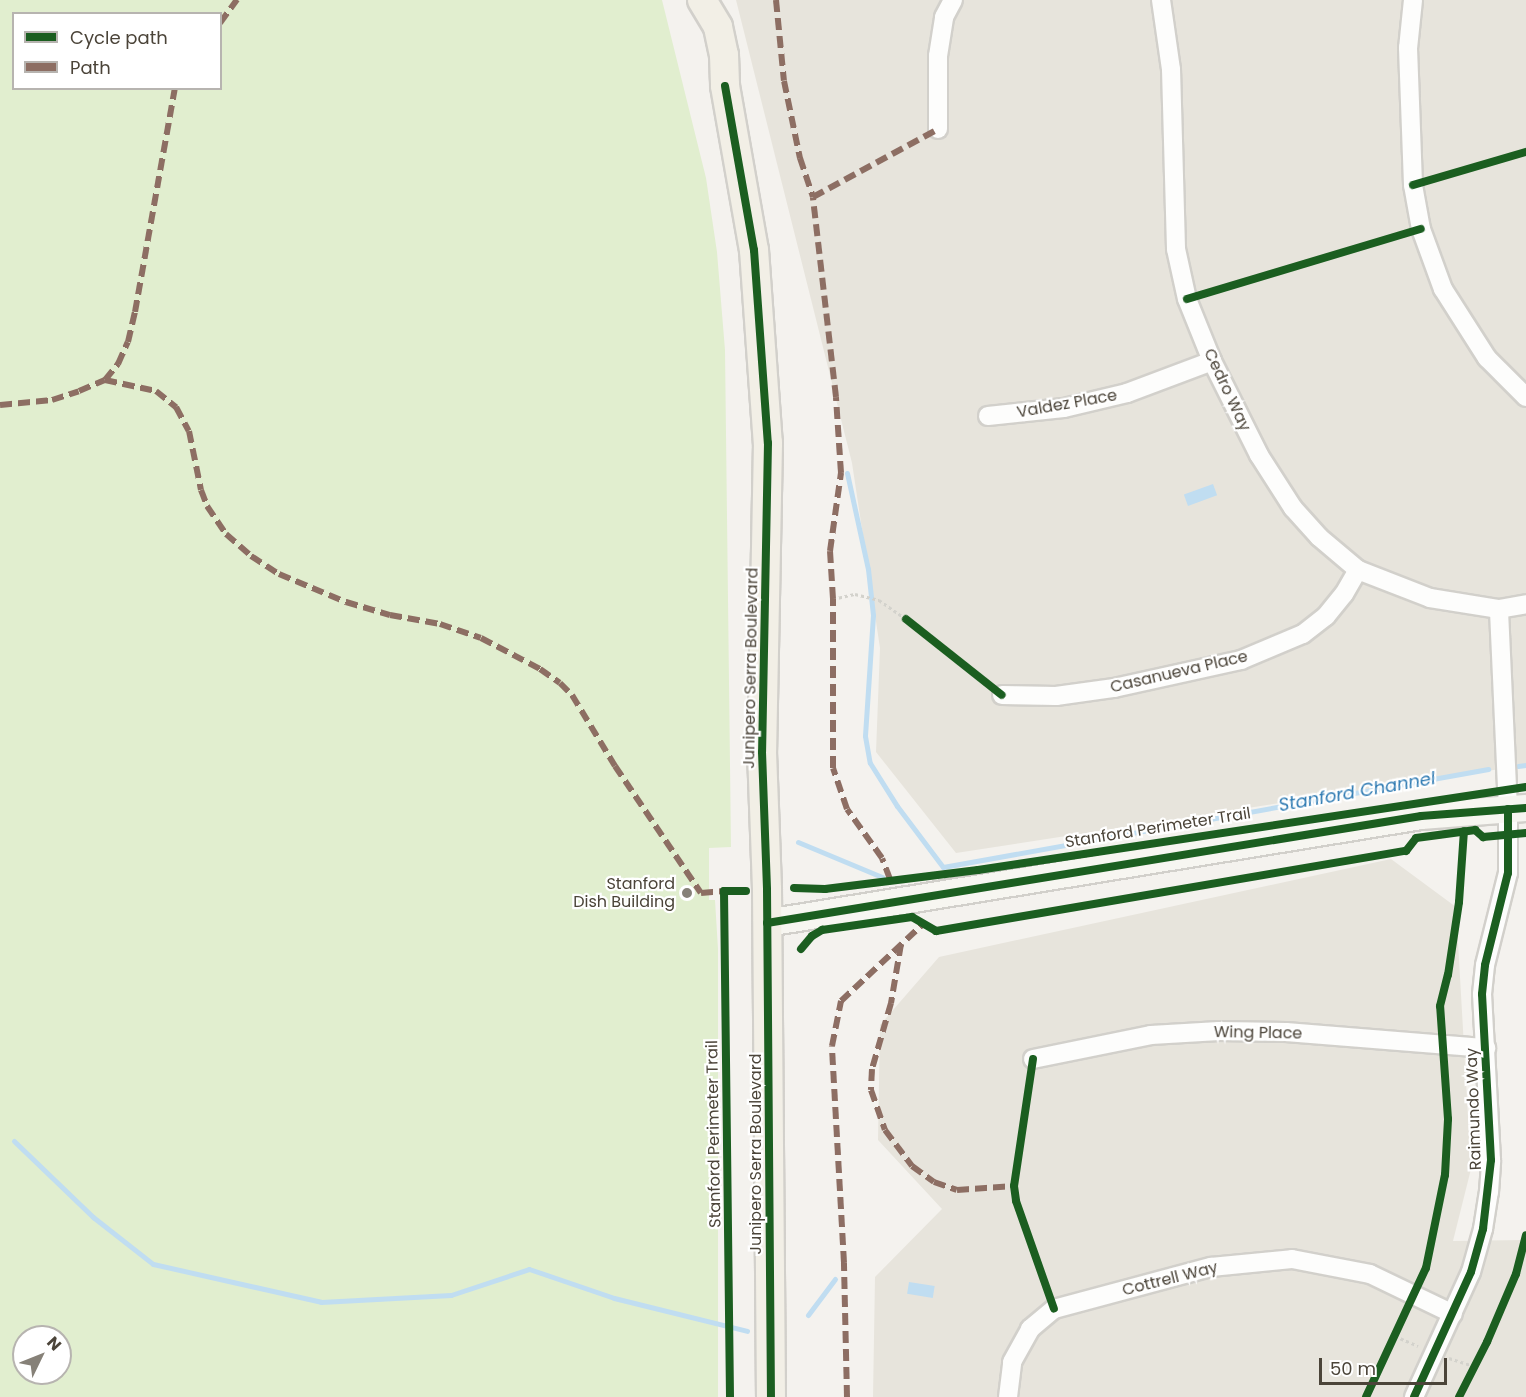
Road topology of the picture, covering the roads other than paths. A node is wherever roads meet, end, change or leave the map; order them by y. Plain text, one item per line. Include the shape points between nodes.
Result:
1 (701, 0) edge
2 (953, 0) edge
3 (1161, 0) edge
4 (1413, 0) edge
5 (938, 129) dead end
6 (1212, 361) junction
7 (1526, 396) edge
8 (988, 416) dead end
9 (1358, 570) junction
10 (1526, 604) edge
11 (1499, 609) junction
12 (1002, 695) dead end
13 (1517, 809) edge
14 (767, 923) junction
15 (1486, 1048) junction
16 (1033, 1059) dead end
17 (1453, 1314) junction
18 (1419, 1395) edge
19 (771, 1397) edge
20 (1008, 1397) edge

1 - 14 main road, Junipero Serra Boulevard via 702,36 724,86 754,250 768,443 762,752
2 - 5 street via 944,17 938,56
3 - 6 street, Cedro Way via 1171,69 1176,249 1187,299
4 - 7 street via 1408,48 1413,185 1421,229 1443,289 1487,358
6 - 8 street, Valdez Place via 1127,393 1064,408
6 - 9 street, Cedro Way via 1258,455 1293,508 1319,537
9 - 11 street, Cedro Way via 1430,598
9 - 12 street, Casanueva Place via 1326,616 1303,634 1241,660 1114,688 1056,696
10 - 11 street, Cedro Way
11 - 13 street, Raimundo Way
13 - 14 street via 1420,816
13 - 15 street, Raimundo Way via 1508,873 1485,965 1482,994
14 - 19 main road, Junipero Serra Boulevard
15 - 16 street, Wing Place via 1286,1032 1219,1031 1151,1035
15 - 17 street, Raimundo Way via 1489,1192 1471,1272
17 - 18 street, Raimundo Way
17 - 20 street, Cottrell Way via 1370,1274 1292,1259 1211,1267 1054,1309 1030,1329 1012,1362

